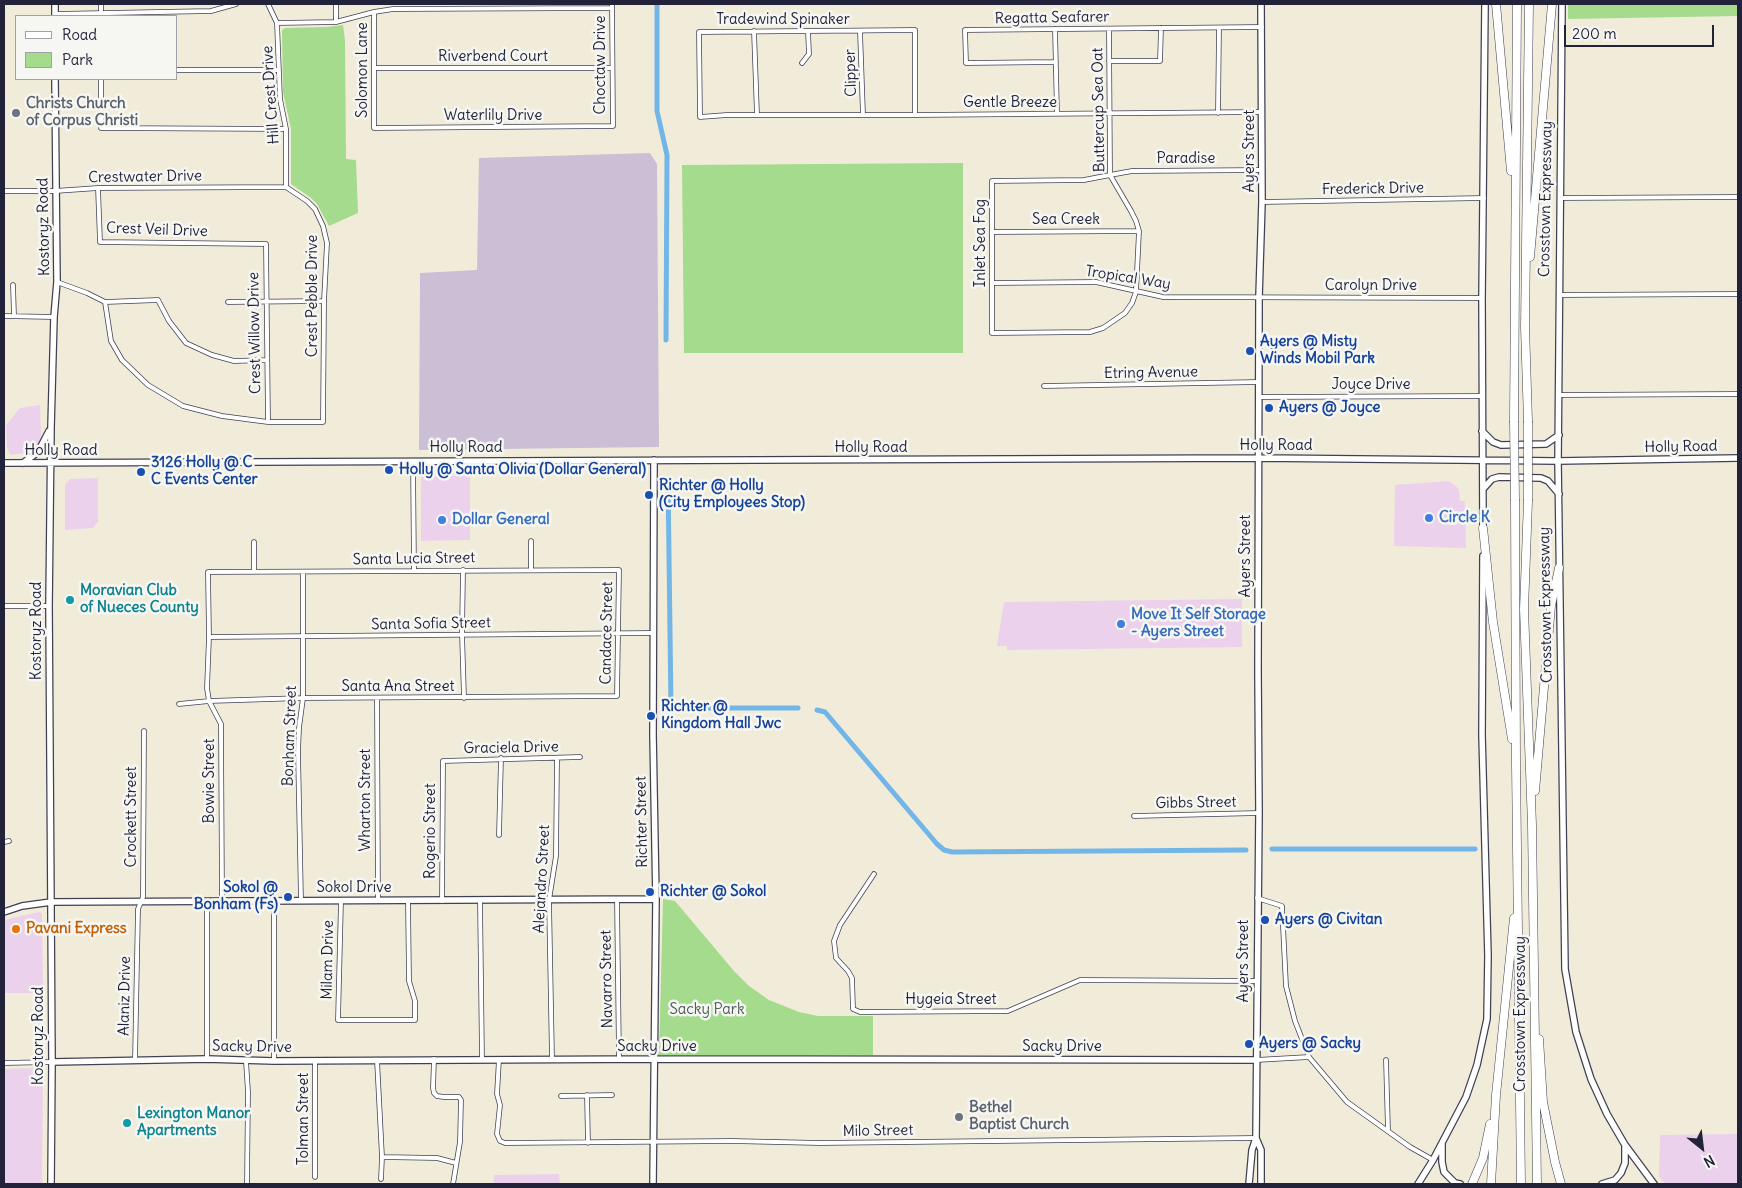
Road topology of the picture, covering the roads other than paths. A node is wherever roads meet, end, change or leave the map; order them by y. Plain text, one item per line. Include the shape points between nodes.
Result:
1 (56, 4) edge
2 (101, 4) edge
3 (236, 4) edge
4 (268, 4) edge
5 (336, 4) edge
6 (1262, 4) edge
7 (1485, 4) edge
8 (1496, 4) edge
9 (1517, 4) edge
10 (1530, 4) edge
11 (1552, 4) edge
12 (1562, 4) edge
13 (612, 6) edge
14 (374, 12) junction
15 (101, 14) edge
16 (55, 15) edge
17 (336, 22) junction
18 (277, 23) junction
19 (1262, 27) junction
20 (1160, 28) junction
21 (1219, 28) junction
22 (1055, 29) junction
23 (1109, 29) junction
24 (754, 31) junction
25 (808, 31) junction
26 (860, 31) junction
27 (1109, 61) junction
28 (1056, 62) junction
29 (802, 63) dead end
30 (374, 68) junction
31 (612, 68) junction
32 (178, 70) edge
33 (279, 70) junction
34 (55, 80) edge
35 (101, 80) edge
36 (1262, 112) junction
37 (1218, 113) junction
38 (1057, 114) junction
39 (1110, 114) junction
40 (757, 115) junction
41 (863, 115) junction
42 (915, 115) junction
43 (613, 126) joint
44 (374, 128) joint
45 (286, 129) junction
46 (1262, 170) junction
47 (1110, 175) junction
48 (286, 187) junction
49 (98, 188) junction
50 (4, 190) edge
51 (56, 191) junction
52 (1738, 197) edge
53 (1484, 198) junction
54 (1560, 198) junction
55 (1262, 202) junction
56 (1139, 231) junction
57 (993, 232) junction
58 (266, 244) joint
59 (1515, 268) junction
60 (57, 282) junction
61 (993, 283) junction
62 (13, 285) dead end
63 (1136, 292) junction
64 (1738, 294) edge
65 (1559, 295) junction
66 (1259, 297) junction
67 (1482, 298) junction
68 (105, 302) junction
69 (228, 302) dead end
70 (266, 302) junction
71 (324, 302) junction
72 (4, 316) edge
73 (14, 316) junction
74 (54, 317) junction
75 (1525, 327) junction
76 (992, 333) joint
77 (267, 360) junction
78 (1259, 382) junction
79 (1044, 386) dead end
80 (1738, 394) edge
81 (1560, 395) junction
82 (1483, 396) junction
83 (1259, 397) junction
84 (268, 422) junction
85 (51, 427) junction
86 (1482, 431) junction
87 (1559, 435) junction
88 (1259, 458) junction
89 (1738, 458) edge
90 (654, 460) junction
91 (1482, 460) junction
92 (413, 461) junction
93 (1558, 461) junction
94 (4, 463) edge
95 (22, 463) junction
96 (51, 463) junction
97 (1482, 490) junction
98 (1559, 494) junction
99 (1483, 528) junction
100 (531, 541) dead end
101 (254, 542) dead end
102 (1560, 568) junction
103 (463, 570) junction
104 (531, 570) junction
105 (619, 570) joint
106 (414, 571) junction
107 (208, 572) joint
108 (254, 572) junction
109 (303, 572) junction
110 (4, 606) edge
111 (49, 606) junction
112 (618, 632) junction
113 (653, 633) junction
114 (462, 634) junction
115 (303, 636) junction
116 (209, 637) junction
117 (617, 696) joint
118 (303, 698) junction
119 (464, 698) junction
120 (377, 699) junction
121 (209, 701) junction
122 (179, 704) dead end
123 (144, 731) dead end
124 (580, 757) dead end
125 (501, 758) junction
126 (556, 759) junction
127 (443, 760) joint
128 (1516, 764) junction
129 (1259, 813) junction
130 (1134, 816) dead end
131 (1532, 826) junction
132 (499, 835) dead end
133 (874, 874) dead end
134 (1518, 883) junction
135 (617, 898) junction
136 (1257, 898) junction
137 (656, 899) junction
138 (480, 900) junction
139 (549, 900) junction
140 (222, 901) junction
141 (274, 901) junction
142 (301, 901) junction
143 (341, 901) junction
144 (378, 901) junction
145 (408, 901) junction
146 (442, 901) junction
147 (52, 902) junction
148 (141, 902) junction
149 (207, 902) junction
150 (4, 912) edge
151 (1535, 947) junction
152 (1256, 981) junction
153 (1309, 1057) junction
154 (207, 1059) junction
155 (434, 1059) junction
156 (499, 1059) junction
157 (552, 1059) junction
158 (619, 1059) junction
159 (654, 1059) junction
160 (135, 1060) junction
161 (316, 1060) junction
162 (377, 1060) junction
163 (482, 1060) junction
164 (1256, 1060) junction
165 (1386, 1060) dead end
166 (246, 1061) junction
167 (274, 1061) junction
168 (52, 1062) junction
169 (4, 1063) edge
170 (586, 1095) junction
171 (612, 1095) dead end
172 (1496, 1095) junction
173 (561, 1096) dead end
174 (1388, 1131) junction
175 (1256, 1138) junction
176 (654, 1142) junction
177 (588, 1143) junction
178 (1442, 1143) junction
179 (1625, 1146) junction
180 (382, 1157) junction
181 (1433, 1160) junction
182 (456, 1163) junction
183 (315, 1177) dead end
184 (381, 1180) dead end
185 (51, 1184) edge
186 (247, 1184) edge
187 (453, 1184) edge
188 (653, 1184) edge
189 (1249, 1184) edge
190 (1261, 1184) edge
191 (1418, 1184) edge
192 (1460, 1184) edge
193 (1472, 1184) edge
194 (1491, 1184) edge
195 (1521, 1184) edge
196 (1537, 1184) edge
197 (1561, 1184) edge
198 (1602, 1184) edge
199 (1654, 1184) edge

1 - 16 main road
2 - 15 street
3 - 15 street via 211,11
4 - 18 street, Hill Crest Drive
5 - 17 street
6 - 19 main road, Ayers Street
7 - 53 main road
8 - 59 highway via 1512,182
9 - 59 highway, Crosstown Expressway
10 - 75 highway, Crosstown Expressway
11 - 75 highway
12 - 54 main road, Crosstown Expressway
13 - 14 street via 393,9
13 - 31 street, Choctaw Drive
14 - 17 street
14 - 30 street, Solomon Lane
15 - 16 street
17 - 18 street
18 - 33 street, Hill Crest Drive
19 - 21 street, Regatta Seafarer
19 - 36 main road, Ayers Street
20 - 21 street, Regatta Seafarer
20 - 23 street, Regatta Seafarer
20 - 27 street via 1160,61
21 - 37 street
22 - 23 street, Regatta Seafarer
22 - 28 street
22 - 28 street, Regatta Seafarer via 966,30 966,63
23 - 27 street, Buttercup Sea Oat
24 - 25 street, Tradewind Spinaker
24 - 40 street
24 - 40 street, Tradewind Spinaker via 699,32 700,117
25 - 26 street, Tradewind Spinaker
25 - 29 street via 809,54
26 - 41 street, Clipper
26 - 42 street, Tradewind Spinaker via 915,30
27 - 39 street, Buttercup Sea Oat
28 - 38 street
30 - 31 street, Riverbend Court
30 - 44 street, Solomon Lane
31 - 43 street, Choctaw Drive
32 - 33 street
33 - 45 street, Hill Crest Drive
34 - 51 main road, Kostoryz Road
35 - 45 street via 101,128
36 - 37 street, Gentle Breeze
36 - 46 main road, Ayers Street
37 - 39 street, Gentle Breeze
38 - 39 street, Gentle Breeze
38 - 42 street, Gentle Breeze
39 - 47 street, Buttercup Sea Oat
40 - 41 street, Gentle Breeze
41 - 42 street, Gentle Breeze
43 - 44 street, Waterlily Drive
45 - 48 street, Hill Crest Drive
46 - 47 street, Paradise via 1154,170
46 - 55 main road, Ayers Street
47 - 56 street, Buttercup Sea Oat via 1132,211
47 - 57 street, Inlet Sea Fog via 1084,180 992,181
48 - 49 street, Crestwater Drive
48 - 71 street, Crest Pebble Drive via 316,209 323,226 327,243
49 - 51 street, Crestwater Drive
49 - 58 street, Crest Veil Drive via 100,242
50 - 51 street, Crestwater Drive
51 - 60 main road, Kostoryz Road
52 - 54 street
53 - 55 street, Frederick Drive
53 - 67 main road
54 - 65 main road, Crosstown Expressway
55 - 66 main road, Ayers Street
56 - 57 street, Sea Creek
56 - 63 street, Buttercup Sea Oat
57 - 61 street, Inlet Sea Fog
58 - 70 street, Crest Willow Drive
59 - 128 highway, Crosstown Expressway, bridge
60 - 68 street
60 - 74 main road, Kostoryz Road
61 - 63 street, Tropical Way via 1096,282
61 - 76 street, Inlet Sea Fog
62 - 73 street
63 - 66 street, Tropical Way via 1163,297
63 - 76 street, Buttercup Sea Oat via 1125,313 1103,328 1090,332
64 - 65 street
65 - 81 main road, Crosstown Expressway
66 - 67 street, Carolyn Drive
66 - 78 main road, Ayers Street
67 - 82 main road
68 - 77 street via 158,300 186,343 234,361
68 - 84 street via 111,341 122,360 148,385 183,406 222,416
69 - 70 street
70 - 71 street
70 - 77 street, Crest Willow Drive
71 - 84 street, Crest Pebble Drive via 323,422
72 - 73 street
73 - 74 street
74 - 85 main road, Kostoryz Road
75 - 131 highway, Crosstown Expressway, bridge via 1528,501 1524,610
77 - 84 street, Crest Willow Drive
78 - 79 street, Etring Avenue
78 - 83 main road, Ayers Street
80 - 81 street
81 - 87 main road, Crosstown Expressway
82 - 83 street, Joyce Drive
82 - 86 main road
83 - 88 main road, Ayers Street
85 - 95 main road via 41,450
85 - 96 main road, Kostoryz Road
86 - 87 main road via 1501,445 1546,444
86 - 91 main road
87 - 93 main road, Crosstown Expressway
88 - 90 main road, Holly Road
88 - 91 main road, Holly Road
88 - 129 main road, Ayers Street
89 - 93 main road, Holly Road
90 - 92 main road, Holly Road
90 - 113 main road, Richter Street
91 - 93 main road, Holly Road
91 - 97 main road
92 - 96 main road, Holly Road
92 - 106 street
93 - 98 main road, Crosstown Expressway
94 - 95 main road, Holly Road
95 - 96 main road, Holly Road
96 - 111 main road, Kostoryz Road
97 - 98 main road via 1492,479 1499,477 1541,478
97 - 99 main road
98 - 102 main road, Crosstown Expressway
99 - 128 highway via 1493,622
99 - 178 main road via 1482,735 1487,1019 1466,1098
100 - 104 street
101 - 108 street
102 - 131 highway via 1551,606
102 - 179 main road, Crosstown Expressway via 1566,969 1576,1032 1589,1072
103 - 104 street, Santa Lucia Street
103 - 106 street, Santa Lucia Street
103 - 114 street
104 - 105 street, Santa Lucia Street
105 - 112 street, Candace Street
106 - 109 street, Santa Lucia Street
107 - 108 street, Santa Lucia Street
107 - 116 street, Bowie Street
108 - 109 street, Santa Lucia Street
109 - 115 street, Bonham Street
110 - 111 street
111 - 147 main road, Kostoryz Road
112 - 113 street, Santa Sofia Street
112 - 114 street, Santa Sofia Street
112 - 117 street, Candace Street
113 - 137 main road, Richter Street
114 - 115 street, Santa Sofia Street
114 - 119 street
115 - 116 street, Santa Sofia Street
115 - 118 street, Bonham Street
116 - 121 street, Bowie Street
117 - 119 street, Santa Ana Street
118 - 120 street, Santa Ana Street
118 - 121 street, Santa Ana Street
118 - 142 street, Bonham Street via 298,752
119 - 120 street, Santa Ana Street
120 - 144 street, Wharton Street
121 - 122 street, Santa Ana Street
121 - 140 street, Bowie Street via 221,724
123 - 148 street, Crockett Street
124 - 126 street, Graciela Drive
125 - 126 street, Graciela Drive
125 - 127 street, Graciela Drive
125 - 132 street
126 - 139 street, Alejandro Street via 556,856
127 - 146 street, Rogerio Street
128 - 134 highway, Crosstown Expressway
129 - 130 street, Gibbs Street
129 - 136 main road, Ayers Street
131 - 151 highway, Crosstown Expressway
133 - 152 street, Hygeia Street via 840,925 834,941 836,958 852,978 853,1009 860,1012 1008,1012 1080,980
134 - 172 highway
134 - 195 highway, Crosstown Expressway
135 - 137 main road, Sokol Drive
135 - 139 main road, Sokol Drive
135 - 158 street, Navarro Street
136 - 152 main road, Ayers Street
136 - 153 street via 1282,906 1286,986
137 - 159 main road, Richter Street
138 - 139 main road, Sokol Drive
138 - 146 main road, Sokol Drive
138 - 163 street
139 - 157 street, Alejandro Street
140 - 141 main road, Sokol Drive
140 - 149 main road, Sokol Drive
141 - 142 main road, Sokol Drive
141 - 167 street
142 - 143 main road, Sokol Drive
143 - 144 main road, Sokol Drive
143 - 145 street, Milam Drive via 338,1020 415,1020 409,981
144 - 145 main road, Sokol Drive
145 - 146 main road, Sokol Drive
147 - 148 main road, Sokol Drive
147 - 150 main road, Sokol Drive
147 - 168 main road, Kostoryz Road
148 - 149 main road, Sokol Drive
148 - 160 street, Alaniz Drive via 138,909
149 - 154 street
151 - 196 highway, Crosstown Expressway
151 - 197 highway via 1543,1102
152 - 164 main road, Ayers Street
153 - 164 street, Sacky Drive
153 - 174 street via 1347,1102
154 - 160 main road, Sacky Drive
154 - 166 main road, Sacky Drive
155 - 162 main road, Sacky Drive
155 - 163 main road, Sacky Drive
155 - 182 street via 434,1093 461,1100
156 - 157 main road, Sacky Drive
156 - 163 main road, Sacky Drive
156 - 177 street, Milo Street via 497,1134 500,1141
157 - 158 main road, Sacky Drive
158 - 159 main road, Sacky Drive
159 - 164 main road, Sacky Drive
159 - 176 main road, Richter Street
160 - 168 main road, Sacky Drive
161 - 162 main road, Sacky Drive
161 - 167 main road, Sacky Drive
161 - 183 street, Tolman Street
162 - 180 street
164 - 175 main road, Ayers Street
165 - 174 street
166 - 167 main road, Sacky Drive
166 - 186 street
168 - 169 street, Sacky Drive
168 - 185 main road, Kostoryz Road
170 - 171 street
170 - 173 street
170 - 177 street
172 - 193 highway via 1483,1158
172 - 194 highway
174 - 181 street
175 - 176 street, Milo Street
175 - 189 main road, Ayers Street
175 - 190 main road, Ayers Street via 1261,1150
176 - 177 street, Milo Street
176 - 188 main road, Richter Street
178 - 181 main road
178 - 192 main road via 1444,1172
179 - 198 main road via 1621,1173 1615,1180
179 - 199 main road, Crosstown Expressway
180 - 182 street via 437,1158
180 - 184 street
181 - 191 main road
182 - 187 street

